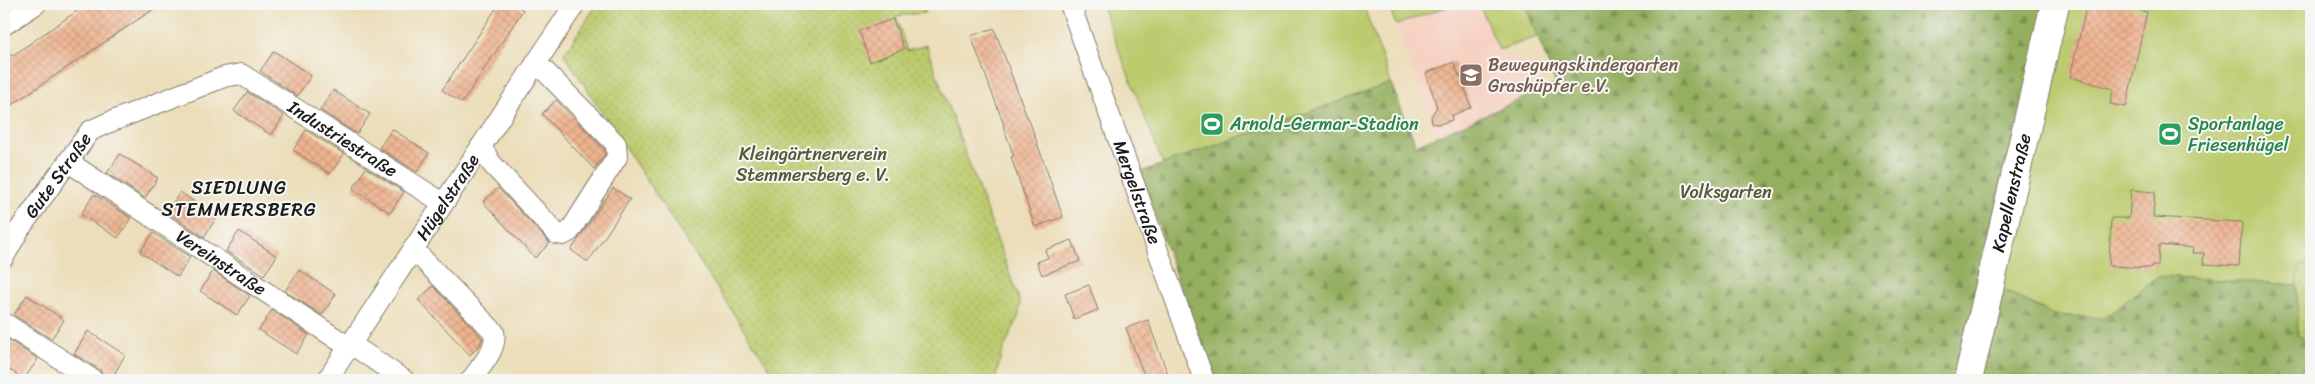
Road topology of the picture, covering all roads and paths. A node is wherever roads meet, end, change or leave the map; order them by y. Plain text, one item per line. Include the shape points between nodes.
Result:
1 (36, 4) edge
2 (575, 4) edge
3 (1070, 4) edge
4 (2056, 4) edge
5 (4, 25) edge
6 (536, 62) junction
7 (241, 74) joint
8 (481, 146) junction
9 (70, 163) junction
10 (443, 203) junction
11 (413, 249) junction
12 (4, 257) edge
13 (4, 323) edge
14 (350, 345) junction
15 (93, 380) edge
16 (327, 380) edge
17 (404, 380) edge
18 (471, 380) edge
19 (1204, 380) edge
20 (1968, 380) edge

1 - 5 street
2 - 6 street, Hügelstraße
3 - 19 street, Mergelstraße
4 - 20 street, Kapellenstraße
6 - 8 street, Hügelstraße
6 - 8 street, Hügelstraße via 616,144 618,152 570,230 563,235 558,234 492,163
7 - 9 street, Gute Straße via 224,77 97,127 90,131
7 - 10 street, Industriestraße
8 - 10 street, Hügelstraße
9 - 12 street, Gute Straße via 19,230
9 - 14 street, Vereinstraße
10 - 11 street, Hügelstraße
11 - 14 street, Hügelstraße
11 - 18 street, Hügelstraße via 494,332 494,346
13 - 15 street
14 - 16 street, Hügelstraße
14 - 17 street

